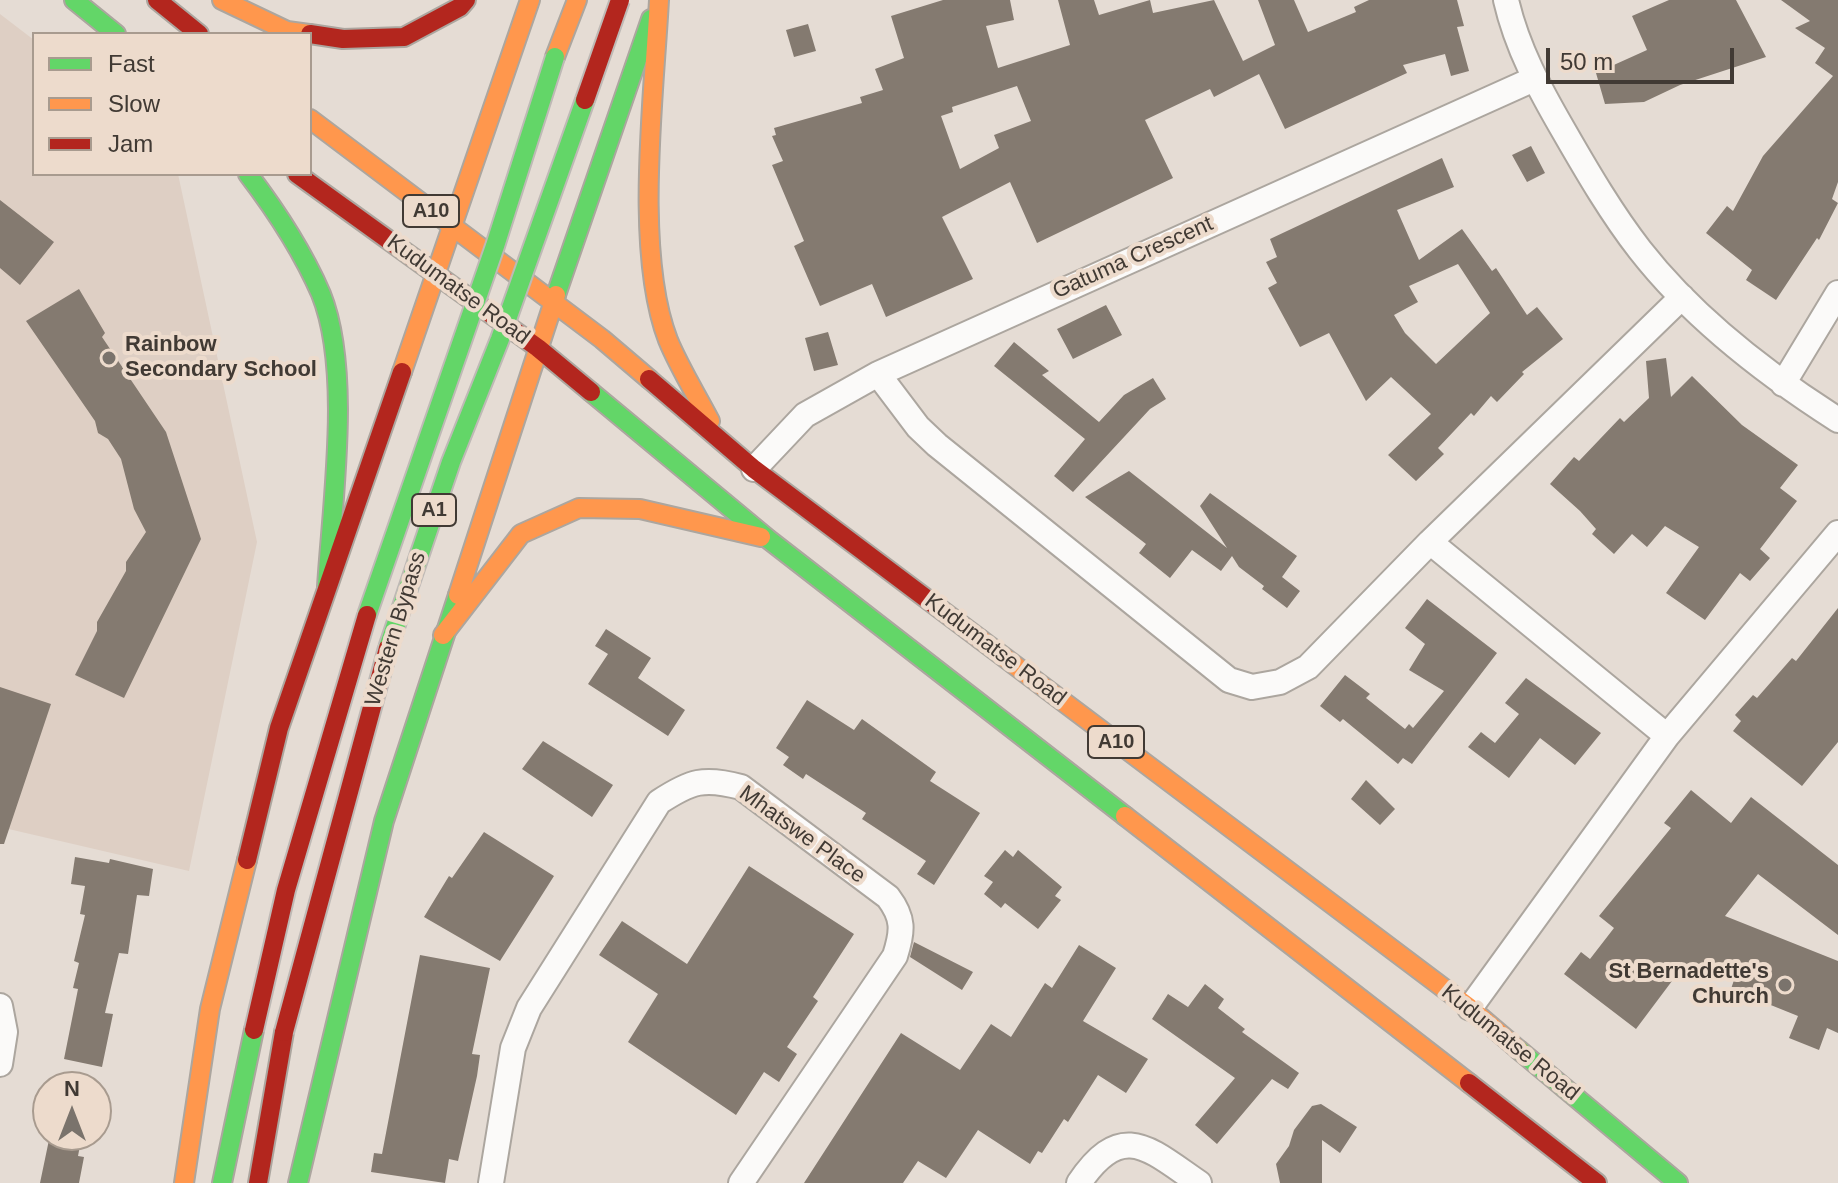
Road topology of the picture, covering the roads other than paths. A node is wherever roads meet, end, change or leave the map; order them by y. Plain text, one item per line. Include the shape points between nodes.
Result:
1 (74, 0) edge
2 (157, 0) edge
3 (222, 0) edge
4 (466, 0) edge
5 (530, 0) edge
6 (577, 0) edge
7 (620, 0) edge
8 (659, 0) edge
9 (1513, 3) edge
10 (114, 32) edge
11 (197, 32) edge
12 (294, 32) edge
13 (312, 34) edge
14 (1534, 79) junction
15 (495, 104) junction
16 (312, 121) edge
17 (604, 156) junction
18 (250, 176) edge
19 (300, 176) edge
20 (451, 226) junction
21 (435, 273) junction
22 (1838, 293) edge
23 (1682, 297) junction
24 (554, 302) junction
25 (538, 348) junction
26 (878, 374) junction
27 (1783, 384) junction
28 (1838, 420) edge
29 (719, 440) junction
30 (370, 468) junction
31 (754, 469) junction
32 (491, 499) junction
33 (1838, 533) edge
34 (768, 539) junction
35 (1430, 542) junction
36 (327, 587) junction
37 (443, 635) junction
38 (1667, 736) junction
39 (0, 1006) edge
40 (1470, 1008) junction
41 (0, 1064) edge
42 (184, 1183) edge
43 (222, 1183) edge
44 (258, 1183) edge
45 (298, 1183) edge
46 (491, 1183) edge
47 (741, 1183) edge
48 (1079, 1183) edge
49 (1199, 1183) edge
50 (1597, 1183) edge
51 (1678, 1183) edge

1 - 10 main road
2 - 11 main road
3 - 12 main road
4 - 13 main road via 404,37
5 - 15 main road
6 - 43 main road, Western Bypass / A1, bridge via 351,663 286,890
7 - 44 main road, Western Bypass / A1, bridge via 389,644 284,1032
8 - 17 main road
8 - 29 main road via 651,148 652,275 668,339
9 - 14 street
14 - 23 street via 1594,184 1641,251
14 - 26 street, Gatuma Crescent
15 - 17 main road via 503,142 527,174 563,181 586,174
15 - 20 main road
16 - 20 main road, Kudumatse Road / A10
17 - 24 main road
18 - 36 main road via 284,221 322,297 339,382
19 - 21 main road, Kudumatse Road / A10
20 - 21 main road
20 - 24 main road, Kudumatse Road / A10
21 - 25 main road, Kudumatse Road / A10
21 - 30 main road
22 - 27 street
23 - 27 street
23 - 35 street
24 - 25 main road
24 - 29 main road, Kudumatse Road / A10
25 - 32 main road
25 - 34 main road, Kudumatse Road / A10
26 - 31 street, Gatuma Crescent via 805,415
26 - 35 street via 937,445 1229,680 1252,687 1280,682 1308,667
27 - 28 street
29 - 31 main road, Kudumatse Road / A10
30 - 32 main road via 427,416 455,417 477,428 486,440
30 - 36 main road
31 - 40 main road, Kudumatse Road / A10
32 - 37 main road
33 - 38 street
34 - 37 main road via 640,509 579,508 521,534
34 - 50 main road, Kudumatse Road / A10
35 - 38 street
36 - 42 main road via 279,728 210,1009
37 - 45 main road via 384,821
38 - 40 street
39 - 41 street via 5,1032
40 - 51 main road, Kudumatse Road / A10
46 - 47 street, Mhatswe Place via 513,1048 529,1008 659,802 684,786 711,779 741,787 888,897 900,913 903,932 895,956
48 - 49 street via 1112,1147 1129,1143 1146,1147

